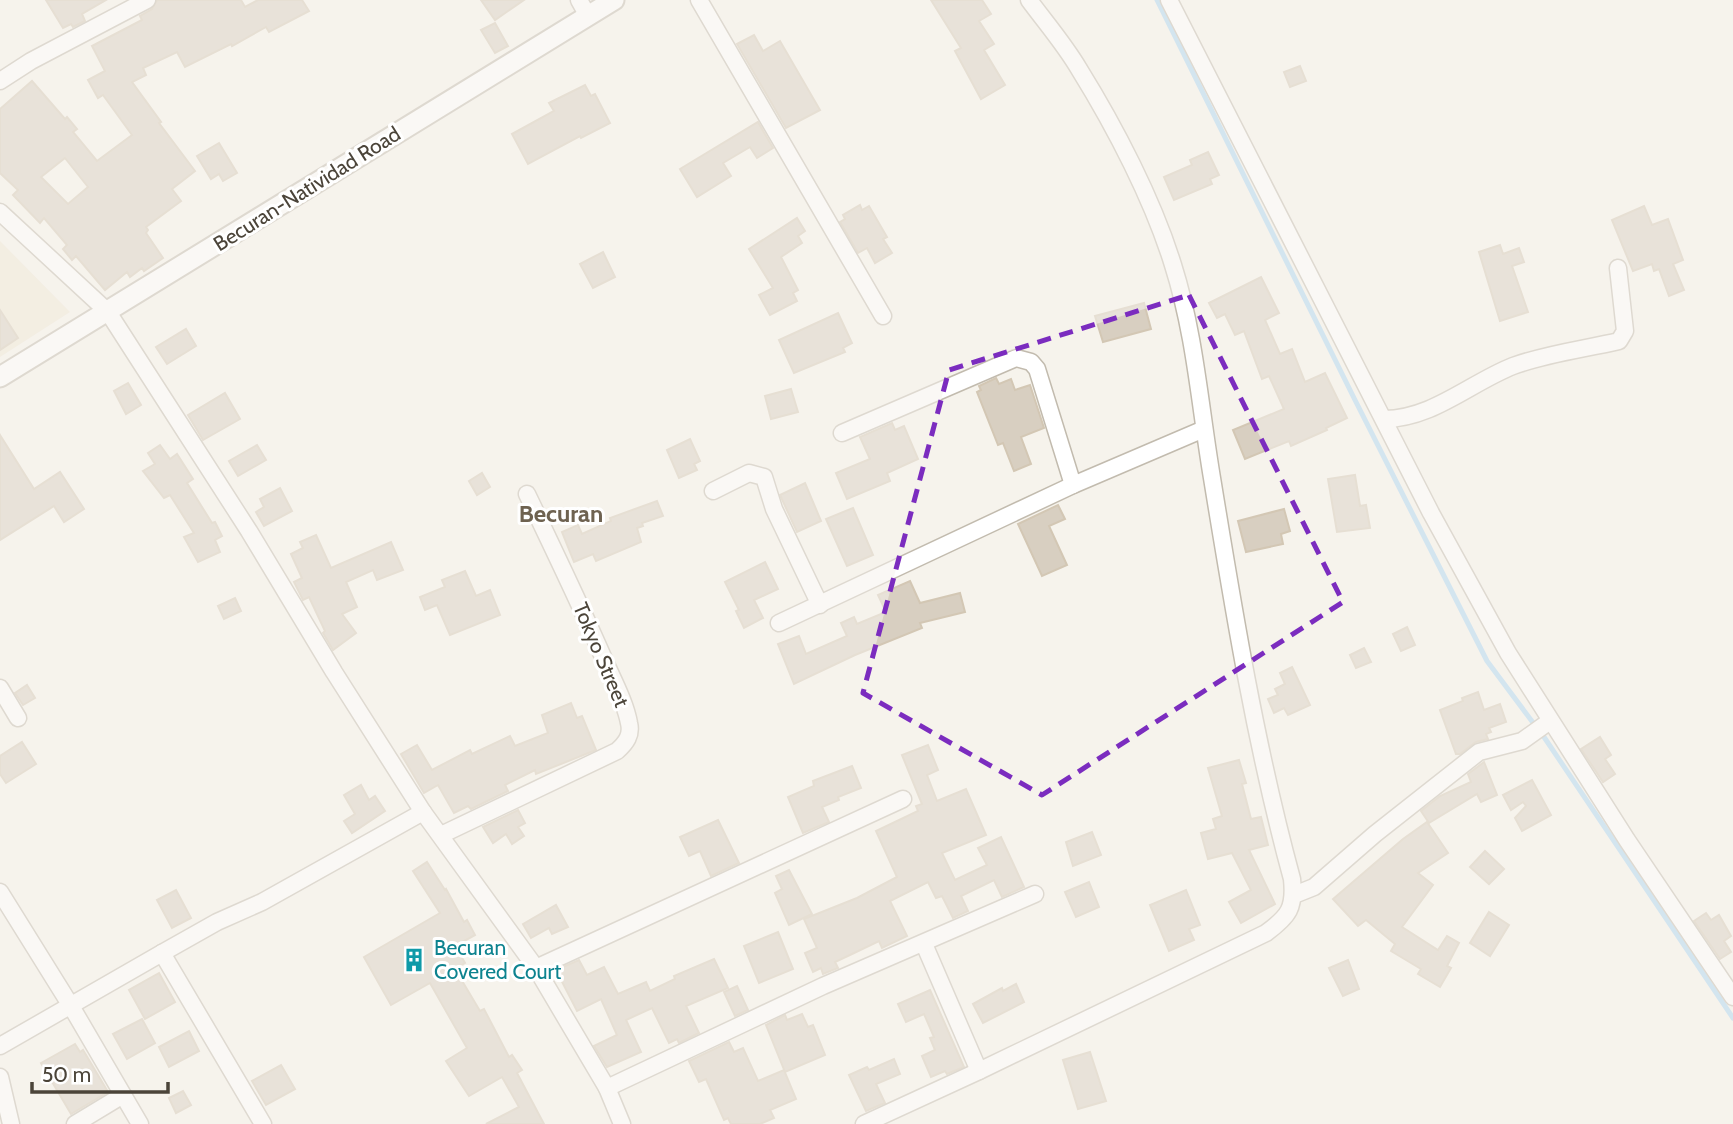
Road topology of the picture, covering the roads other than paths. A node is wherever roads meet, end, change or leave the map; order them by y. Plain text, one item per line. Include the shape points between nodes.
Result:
1 (614, 0) edge
2 (699, 0) edge
3 (1030, 0) edge
4 (1169, 0) edge
5 (140, 2) edge
6 (584, 8) edge
7 (0, 81) edge
8 (0, 212) edge
9 (1618, 268) dead end
10 (108, 312) junction
11 (883, 316) dead end
12 (0, 377) edge
13 (1384, 419) junction
14 (1204, 429) junction
15 (842, 433) dead end
16 (1073, 485) junction
17 (713, 491) dead end
18 (527, 494) dead end
19 (820, 605) junction
20 (779, 623) dead end
21 (0, 688) edge
22 (18, 718) dead end
23 (1550, 721) junction
24 (903, 799) dead end
25 (423, 812) junction
26 (441, 835) junction
27 (0, 892) edge
28 (1035, 894) dead end
29 (1294, 895) junction
30 (924, 944) junction
31 (162, 953) junction
32 (536, 968) junction
33 (1733, 997) edge
34 (71, 1006) junction
35 (0, 1046) edge
36 (979, 1072) junction
37 (0, 1077) edge
38 (607, 1088) junction
39 (123, 1095) junction
40 (869, 1123) edge
41 (11, 1124) edge
42 (75, 1124) edge
43 (140, 1124) edge
44 (263, 1124) edge
45 (622, 1124) edge

1 - 6 street, Becuran-Natividad Road
2 - 11 street
3 - 14 street via 1079,68 1157,223 1185,309
4 - 13 street
5 - 7 street
6 - 10 street, Becuran-Natividad Road via 480,80
8 - 10 street
9 - 13 street via 1625,331 1619,341 1518,364 1413,416
10 - 12 street, Becuran-Natividad Road
10 - 25 street
13 - 23 street via 1502,642
14 - 16 street
14 - 29 street via 1236,624
15 - 16 street via 1016,358 1025,359 1037,369
16 - 19 street
17 - 19 street via 749,473 764,477 774,509
18 - 26 street, Tokyo Street via 618,692 629,733 617,751
19 - 20 street
21 - 22 street
23 - 29 street via 1522,741 1479,752 1314,887
23 - 33 street
24 - 32 street
25 - 26 street
25 - 31 street
26 - 32 street
27 - 34 street
28 - 30 street
29 - 36 street via 1283,920 1266,933
30 - 36 street
30 - 38 street via 823,986
31 - 34 street
31 - 44 street
32 - 38 street
34 - 35 street
34 - 39 street
36 - 40 street
37 - 41 street
38 - 45 street
39 - 42 street
39 - 43 street

